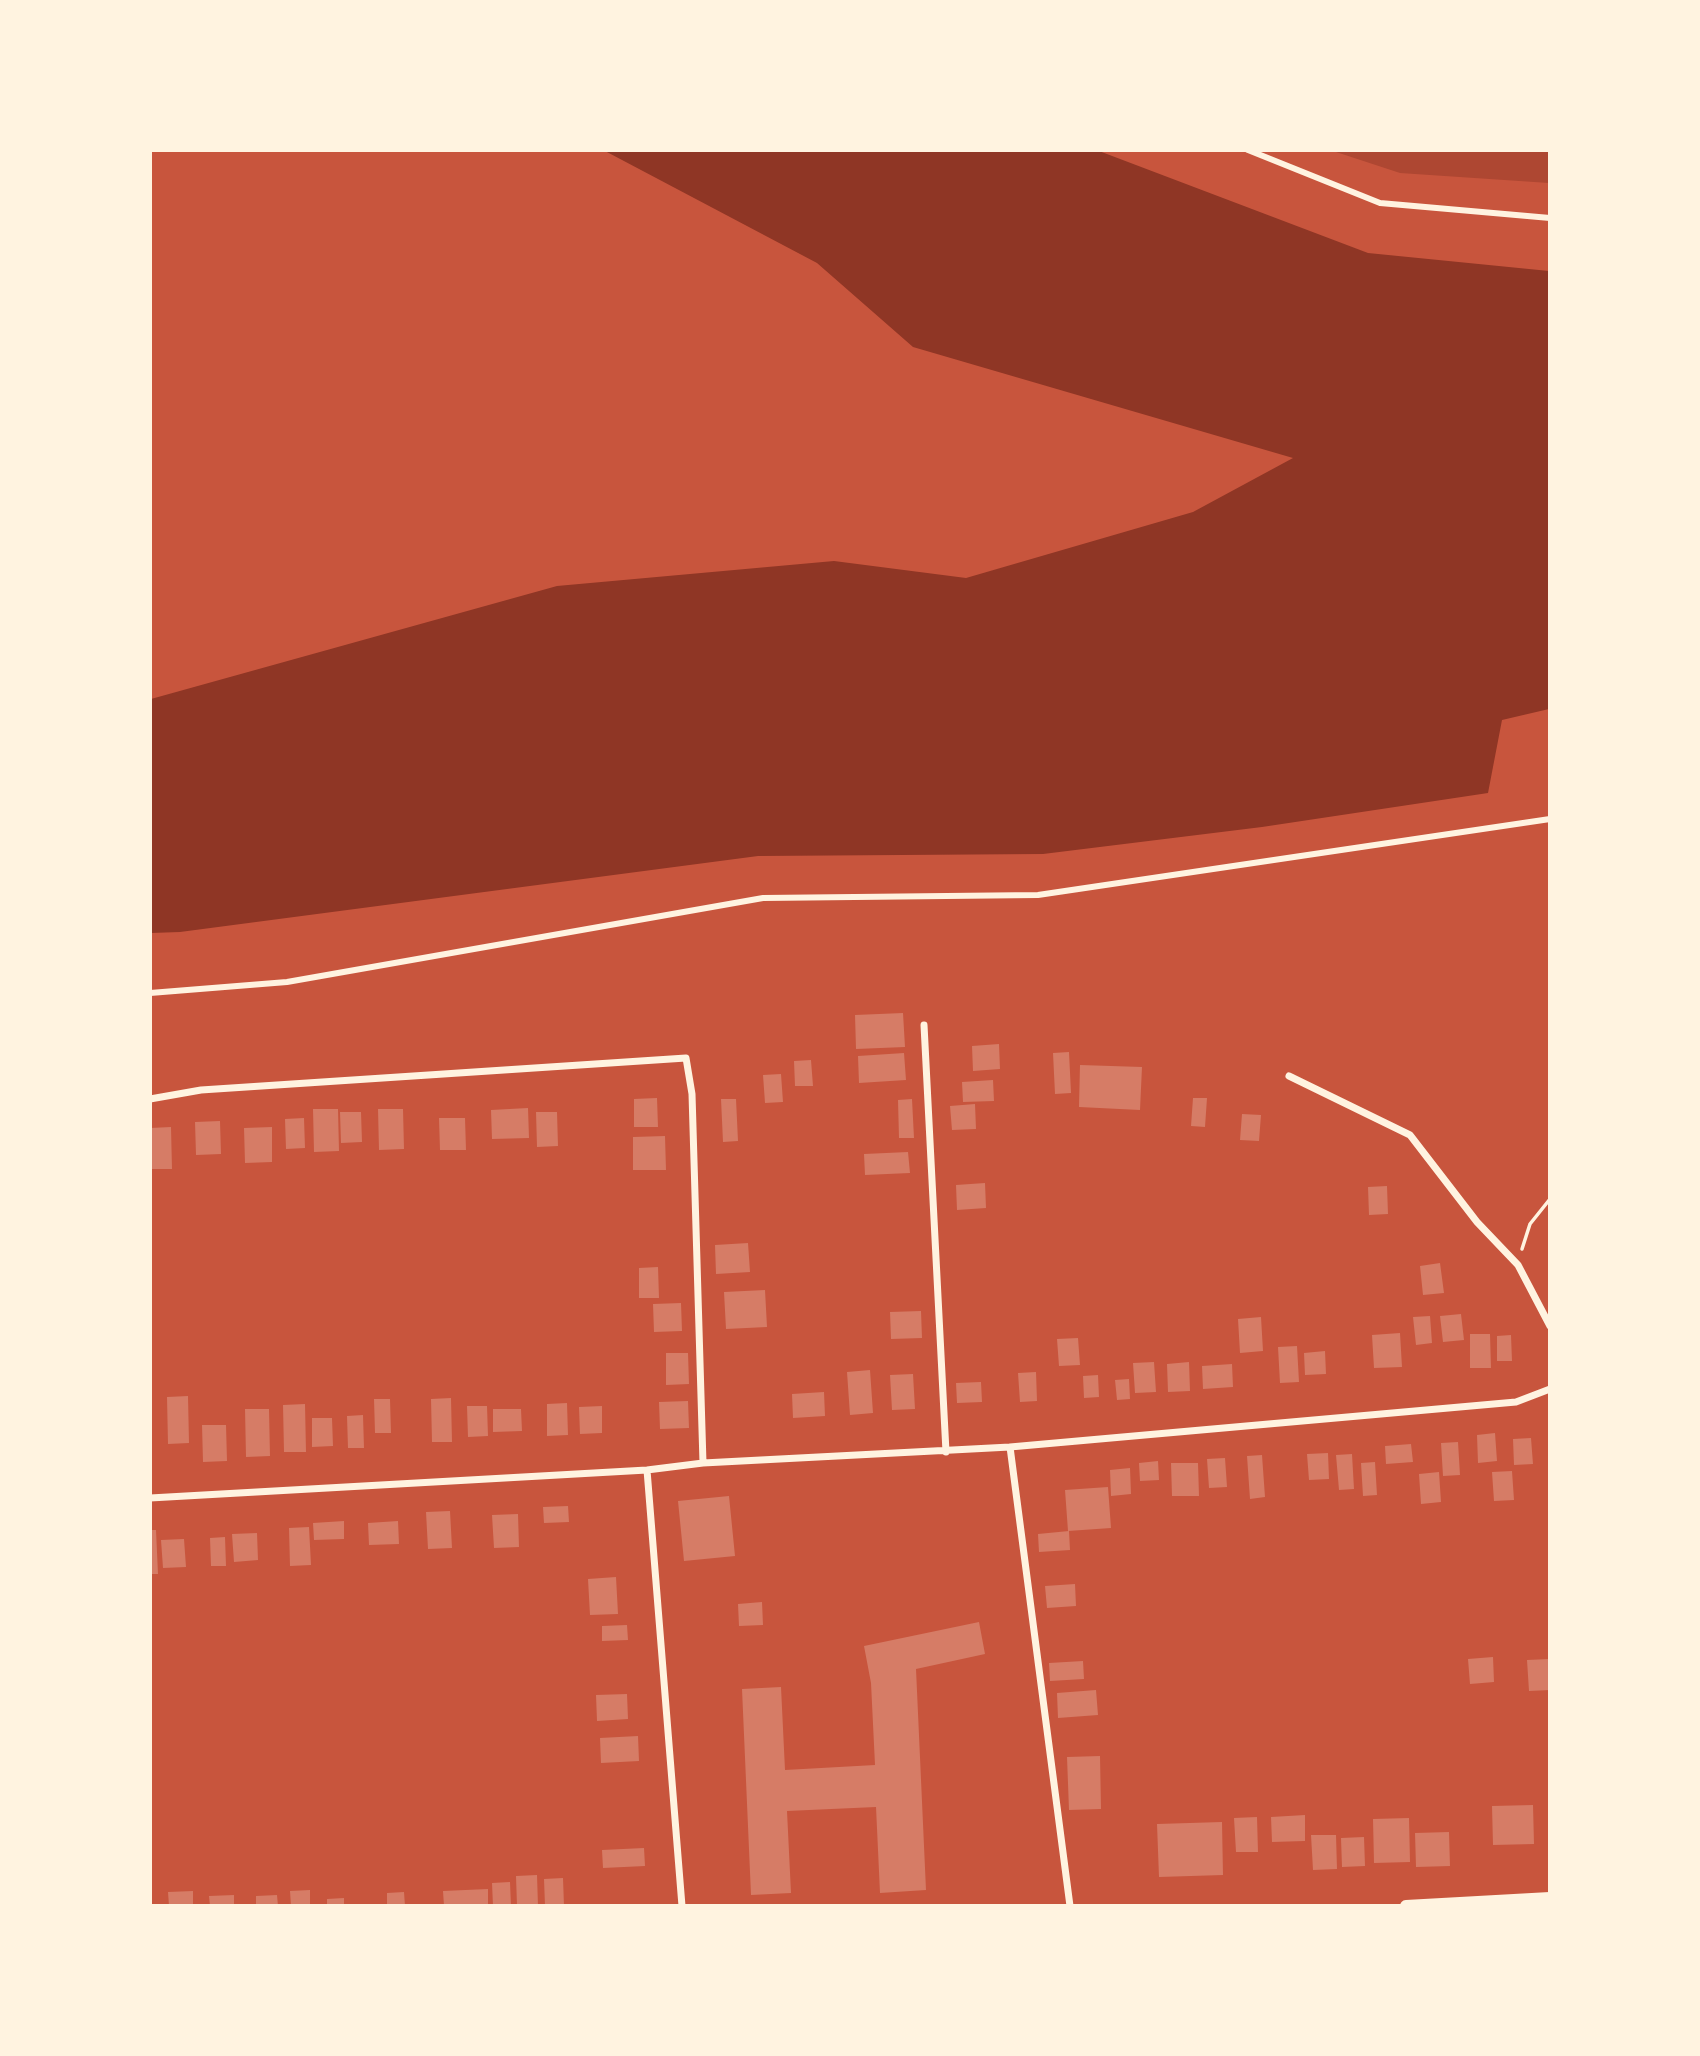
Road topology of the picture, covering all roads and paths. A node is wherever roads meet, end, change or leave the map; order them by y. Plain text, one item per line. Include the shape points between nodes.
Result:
1 (1248, 150) edge
2 (1549, 218) edge
3 (1549, 819) edge
4 (150, 993) edge
5 (924, 1024) dead end
6 (1289, 1076) dead end
7 (150, 1099) edge
8 (1549, 1199) edge
9 (1518, 1265) junction
10 (1549, 1326) edge
11 (1549, 1389) edge
12 (1010, 1447) junction
13 (946, 1452) junction
14 (703, 1463) junction
15 (647, 1470) junction
16 (150, 1497) edge
17 (1549, 1898) edge
18 (682, 1906) edge
19 (1070, 1906) edge
20 (1406, 1906) edge

1 - 2 street via 1380,203
3 - 4 street via 1038,895 763,898 287,982
5 - 13 street
6 - 9 street via 1410,1135 1477,1222
7 - 14 street via 201,1090 686,1058 692,1094
8 - 9 path via 1530,1224
9 - 10 street
11 - 12 street via 1516,1402
12 - 13 street
12 - 19 street
13 - 14 street
14 - 15 street
15 - 16 street
15 - 18 street
17 - 20 street

